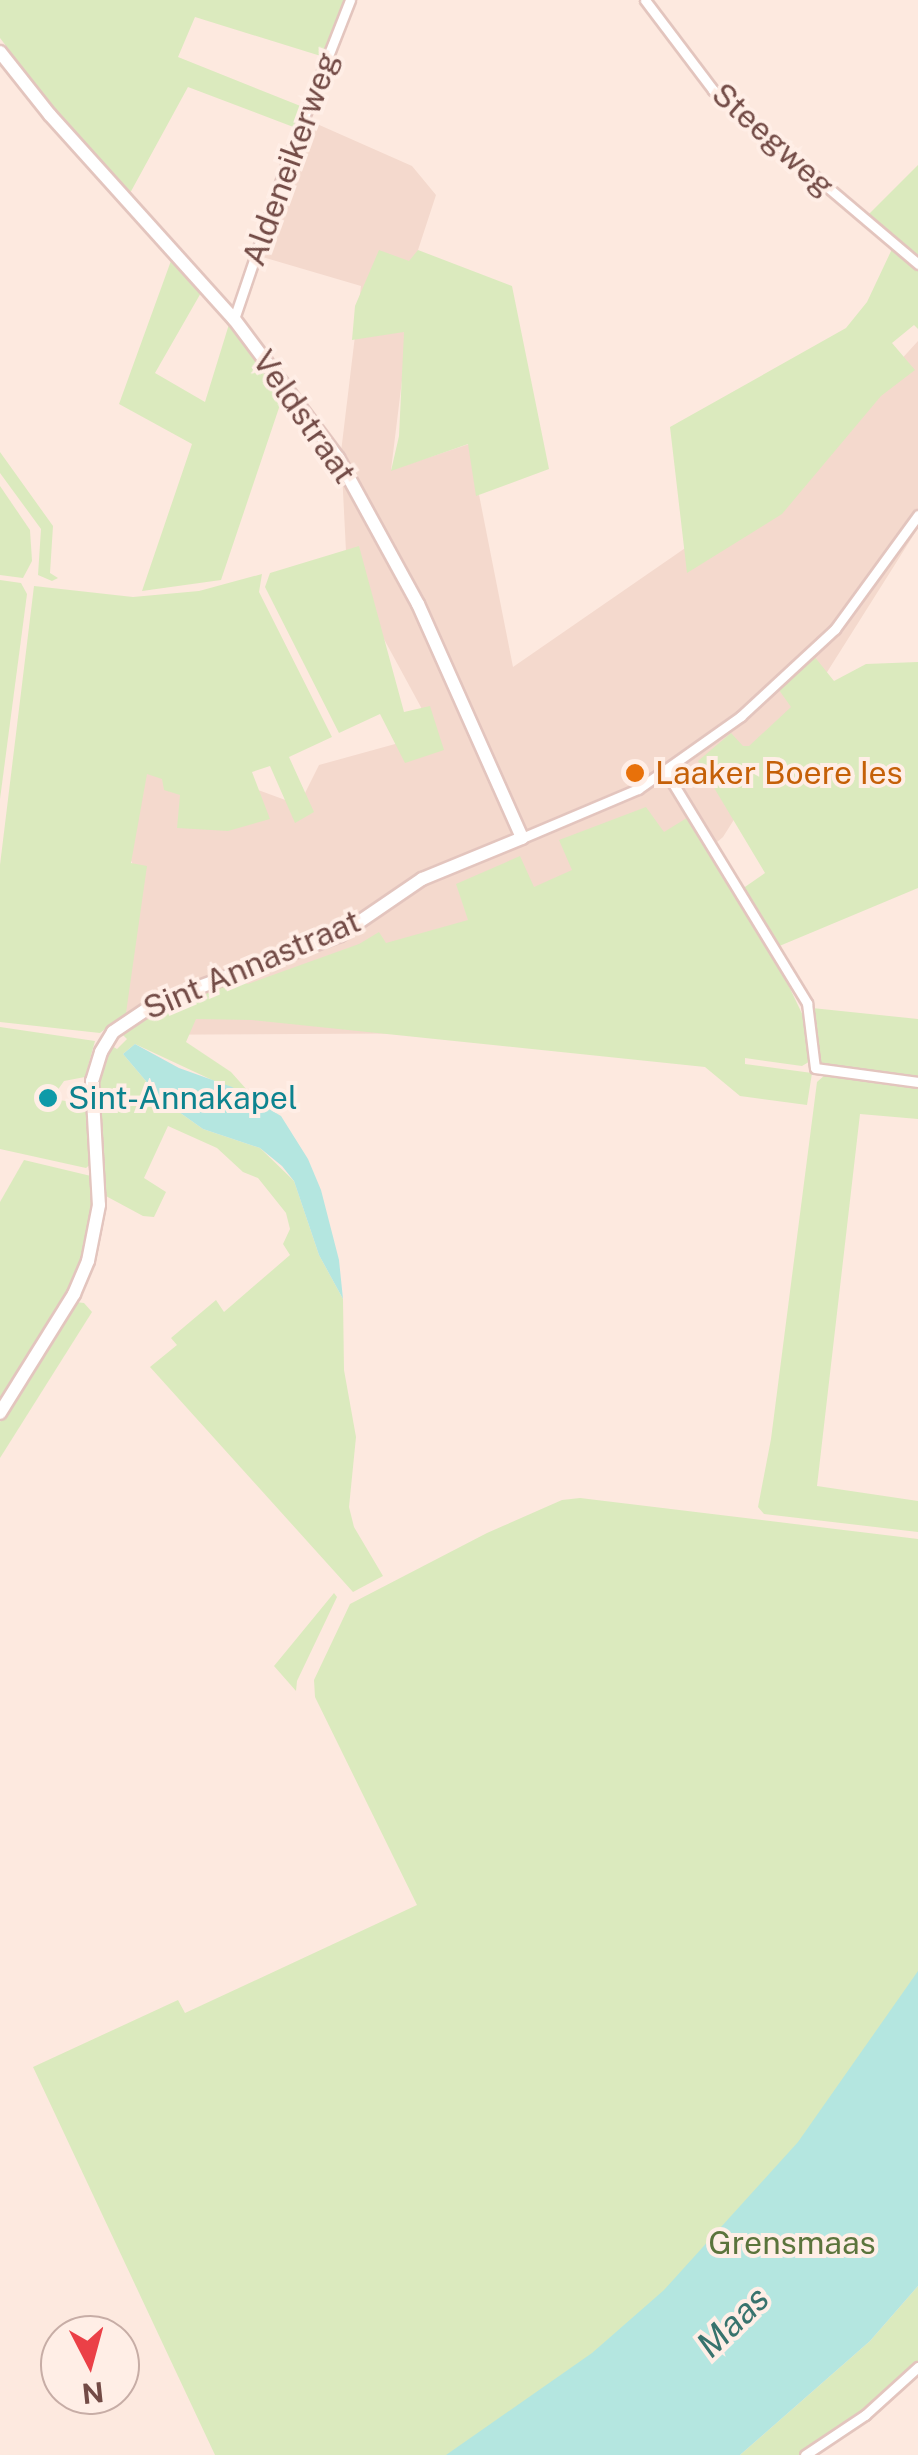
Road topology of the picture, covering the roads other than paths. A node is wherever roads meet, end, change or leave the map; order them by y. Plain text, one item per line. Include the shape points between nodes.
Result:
1 (350, 0) edge
2 (645, 0) edge
3 (0, 52) edge
4 (918, 264) edge
5 (234, 319) junction
6 (918, 515) edge
7 (666, 772) junction
8 (522, 838) junction
9 (918, 1082) edge
10 (0, 1413) edge
11 (918, 2367) edge
12 (805, 2455) edge

1 - 5 street, Aldeneikerweg
2 - 4 street, Steegweg via 714,90
3 - 5 street, Veldstraat
5 - 8 street, Veldstraat via 338,458 382,536
6 - 7 street via 835,629 741,716
7 - 8 street via 600,809
7 - 9 street via 807,1003 815,1068
8 - 10 street, Sint Annastraat via 422,880 340,935 131,1016 106,1042 92,1081 98,1219 83,1276
11 - 12 street via 865,2415

